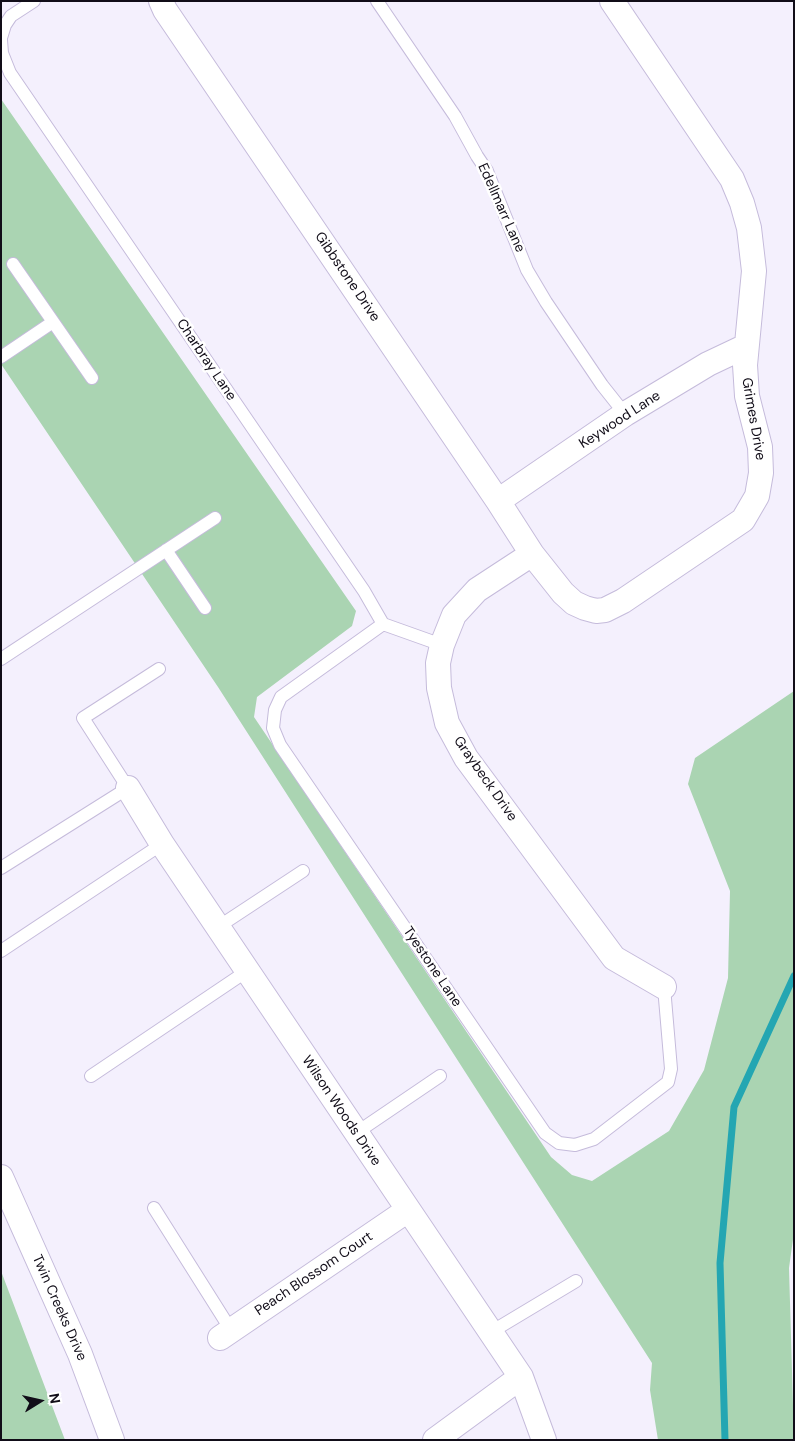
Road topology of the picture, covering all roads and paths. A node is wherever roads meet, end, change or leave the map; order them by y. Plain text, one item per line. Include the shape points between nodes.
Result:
1 (34, 1) edge
2 (161, 1) edge
3 (377, 1) edge
4 (612, 1) edge
5 (1, 39) edge
6 (13, 264) dead end
7 (53, 322) junction
8 (746, 346) junction
9 (1, 357) edge
10 (92, 378) dead end
11 (625, 414) junction
12 (498, 501) junction
13 (215, 518) dead end
14 (166, 550) junction
15 (532, 554) junction
16 (205, 608) dead end
17 (383, 624) junction
18 (442, 644) junction
19 (1, 659) edge
20 (159, 670) dead end
21 (128, 788) junction
22 (162, 844) junction
23 (1, 868) edge
24 (303, 870) dead end
25 (218, 927) junction
26 (1, 951) edge
27 (247, 971) junction
28 (664, 986) joint
29 (91, 1076) dead end
30 (440, 1076) dead end
31 (356, 1133) junction
32 (1, 1177) edge
33 (154, 1208) dead end
34 (408, 1210) junction
35 (576, 1281) dead end
36 (490, 1332) junction
37 (226, 1334) joint
38 (521, 1377) junction
39 (112, 1440) edge
40 (435, 1440) edge
41 (544, 1440) edge

1 - 5 lane, Charbray Lane via 11,16
2 - 12 street, Gibbstone Drive
3 - 11 lane, Edellmarr Lane via 455,116 487,171 527,270 546,302
4 - 8 street, Grimes Drive via 732,179 742,202 754,271
5 - 17 lane, Charbray Lane via 2,53 10,74 364,591
6 - 7 lane
7 - 9 lane
7 - 10 lane
8 - 11 street, Keywood Lane via 708,364
8 - 15 street, Grimes Drive via 746,396 760,447 761,473 757,496 743,520 605,610 596,611 574,603
11 - 12 street, Keywood Lane
12 - 15 street, Gibbstone Drive
13 - 14 lane
14 - 16 lane
14 - 19 lane
15 - 18 street, Graybeck Drive via 477,590 454,615
17 - 18 lane
17 - 28 lane, Tyestone Lane via 281,697 275,710 273,728 280,745 545,1133 559,1143 575,1145 594,1139 668,1082 671,1068
18 - 28 street, Graybeck Drive via 438,663 439,688 447,723 466,758 614,958
20 - 21 lane via 83,718
21 - 22 street, Wilson Woods Drive
21 - 23 lane
22 - 25 street, Wilson Woods Drive
22 - 26 lane
24 - 25 lane
25 - 27 street, Wilson Woods Drive
27 - 29 lane
27 - 31 street, Wilson Woods Drive
30 - 31 lane
31 - 34 street, Wilson Woods Drive
32 - 39 street, Twin Creeks Drive via 80,1354
33 - 37 lane
34 - 36 street, Wilson Woods Drive
34 - 37 street, Peach Blossom Court
35 - 36 lane
36 - 38 street, Wilson Woods Drive
38 - 40 street
38 - 41 street, Wilson Woods Drive

